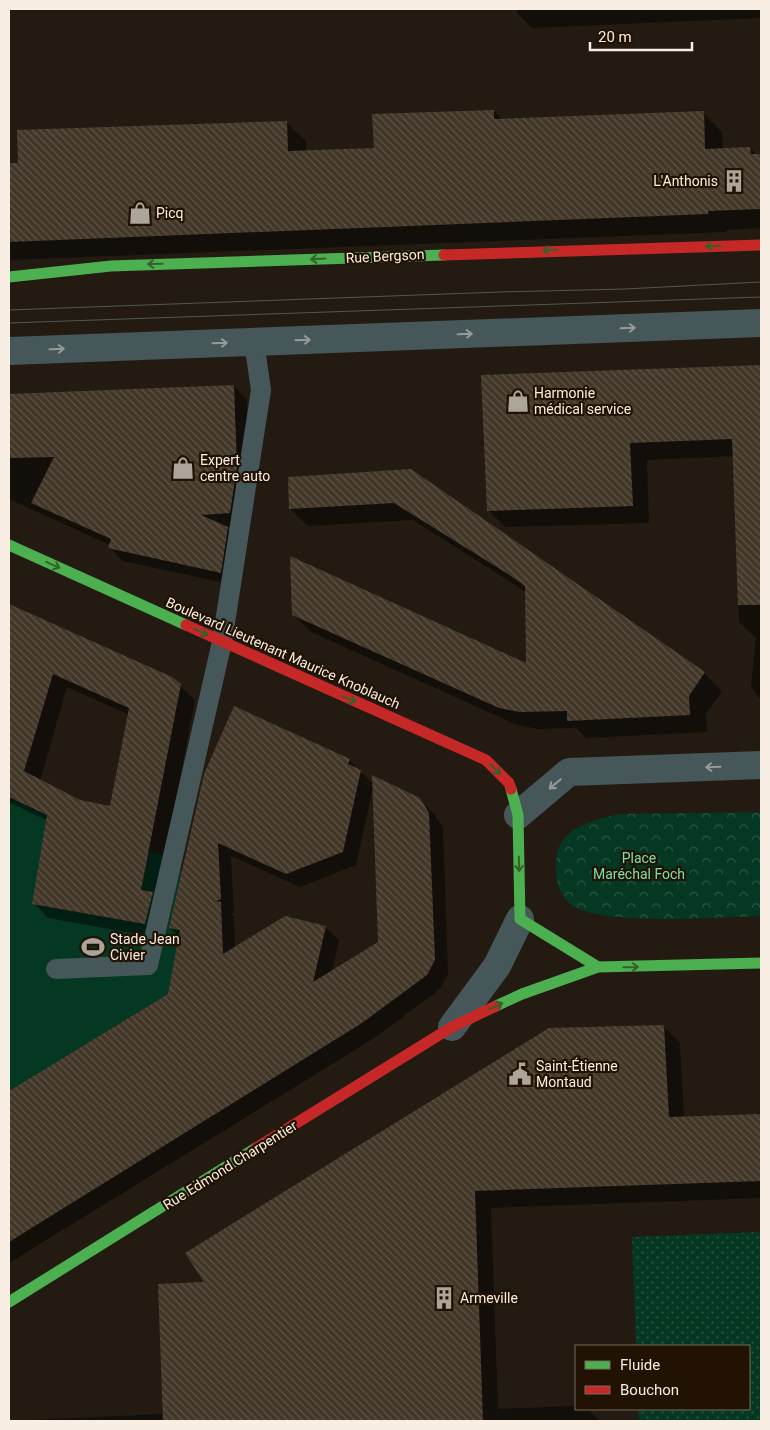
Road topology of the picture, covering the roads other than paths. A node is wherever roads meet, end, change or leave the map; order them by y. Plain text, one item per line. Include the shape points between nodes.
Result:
1 (761, 245) edge
2 (9, 277) edge
3 (761, 323) edge
4 (254, 342) junction
5 (9, 351) edge
6 (9, 545) edge
7 (222, 642) junction
8 (761, 765) edge
9 (518, 815) junction
10 (520, 919) junction
11 (761, 963) edge
12 (598, 968) junction
13 (56, 969) dead end
14 (452, 1027) junction
15 (9, 1302) edge

1 -> 2 street, Rue Bergson via 111,266
4 -> 3 street
5 -> 4 street
4 - 7 lane via 261,390
6 -> 7 street, Boulevard Lieutenant Maurice Knoblauch
7 -> 9 street, Boulevard Lieutenant Maurice Knoblauch via 486,760 509,783
7 - 13 lane via 148,965
8 -> 9 street via 569,772
9 -> 10 street
10 - 12 street
10 - 14 street, Rue Edmond Charpentier via 497,966
12 -> 11 street
14 -> 12 street, Rue Edmond Charpentier via 522,994
14 - 15 street, Rue Edmond Charpentier

